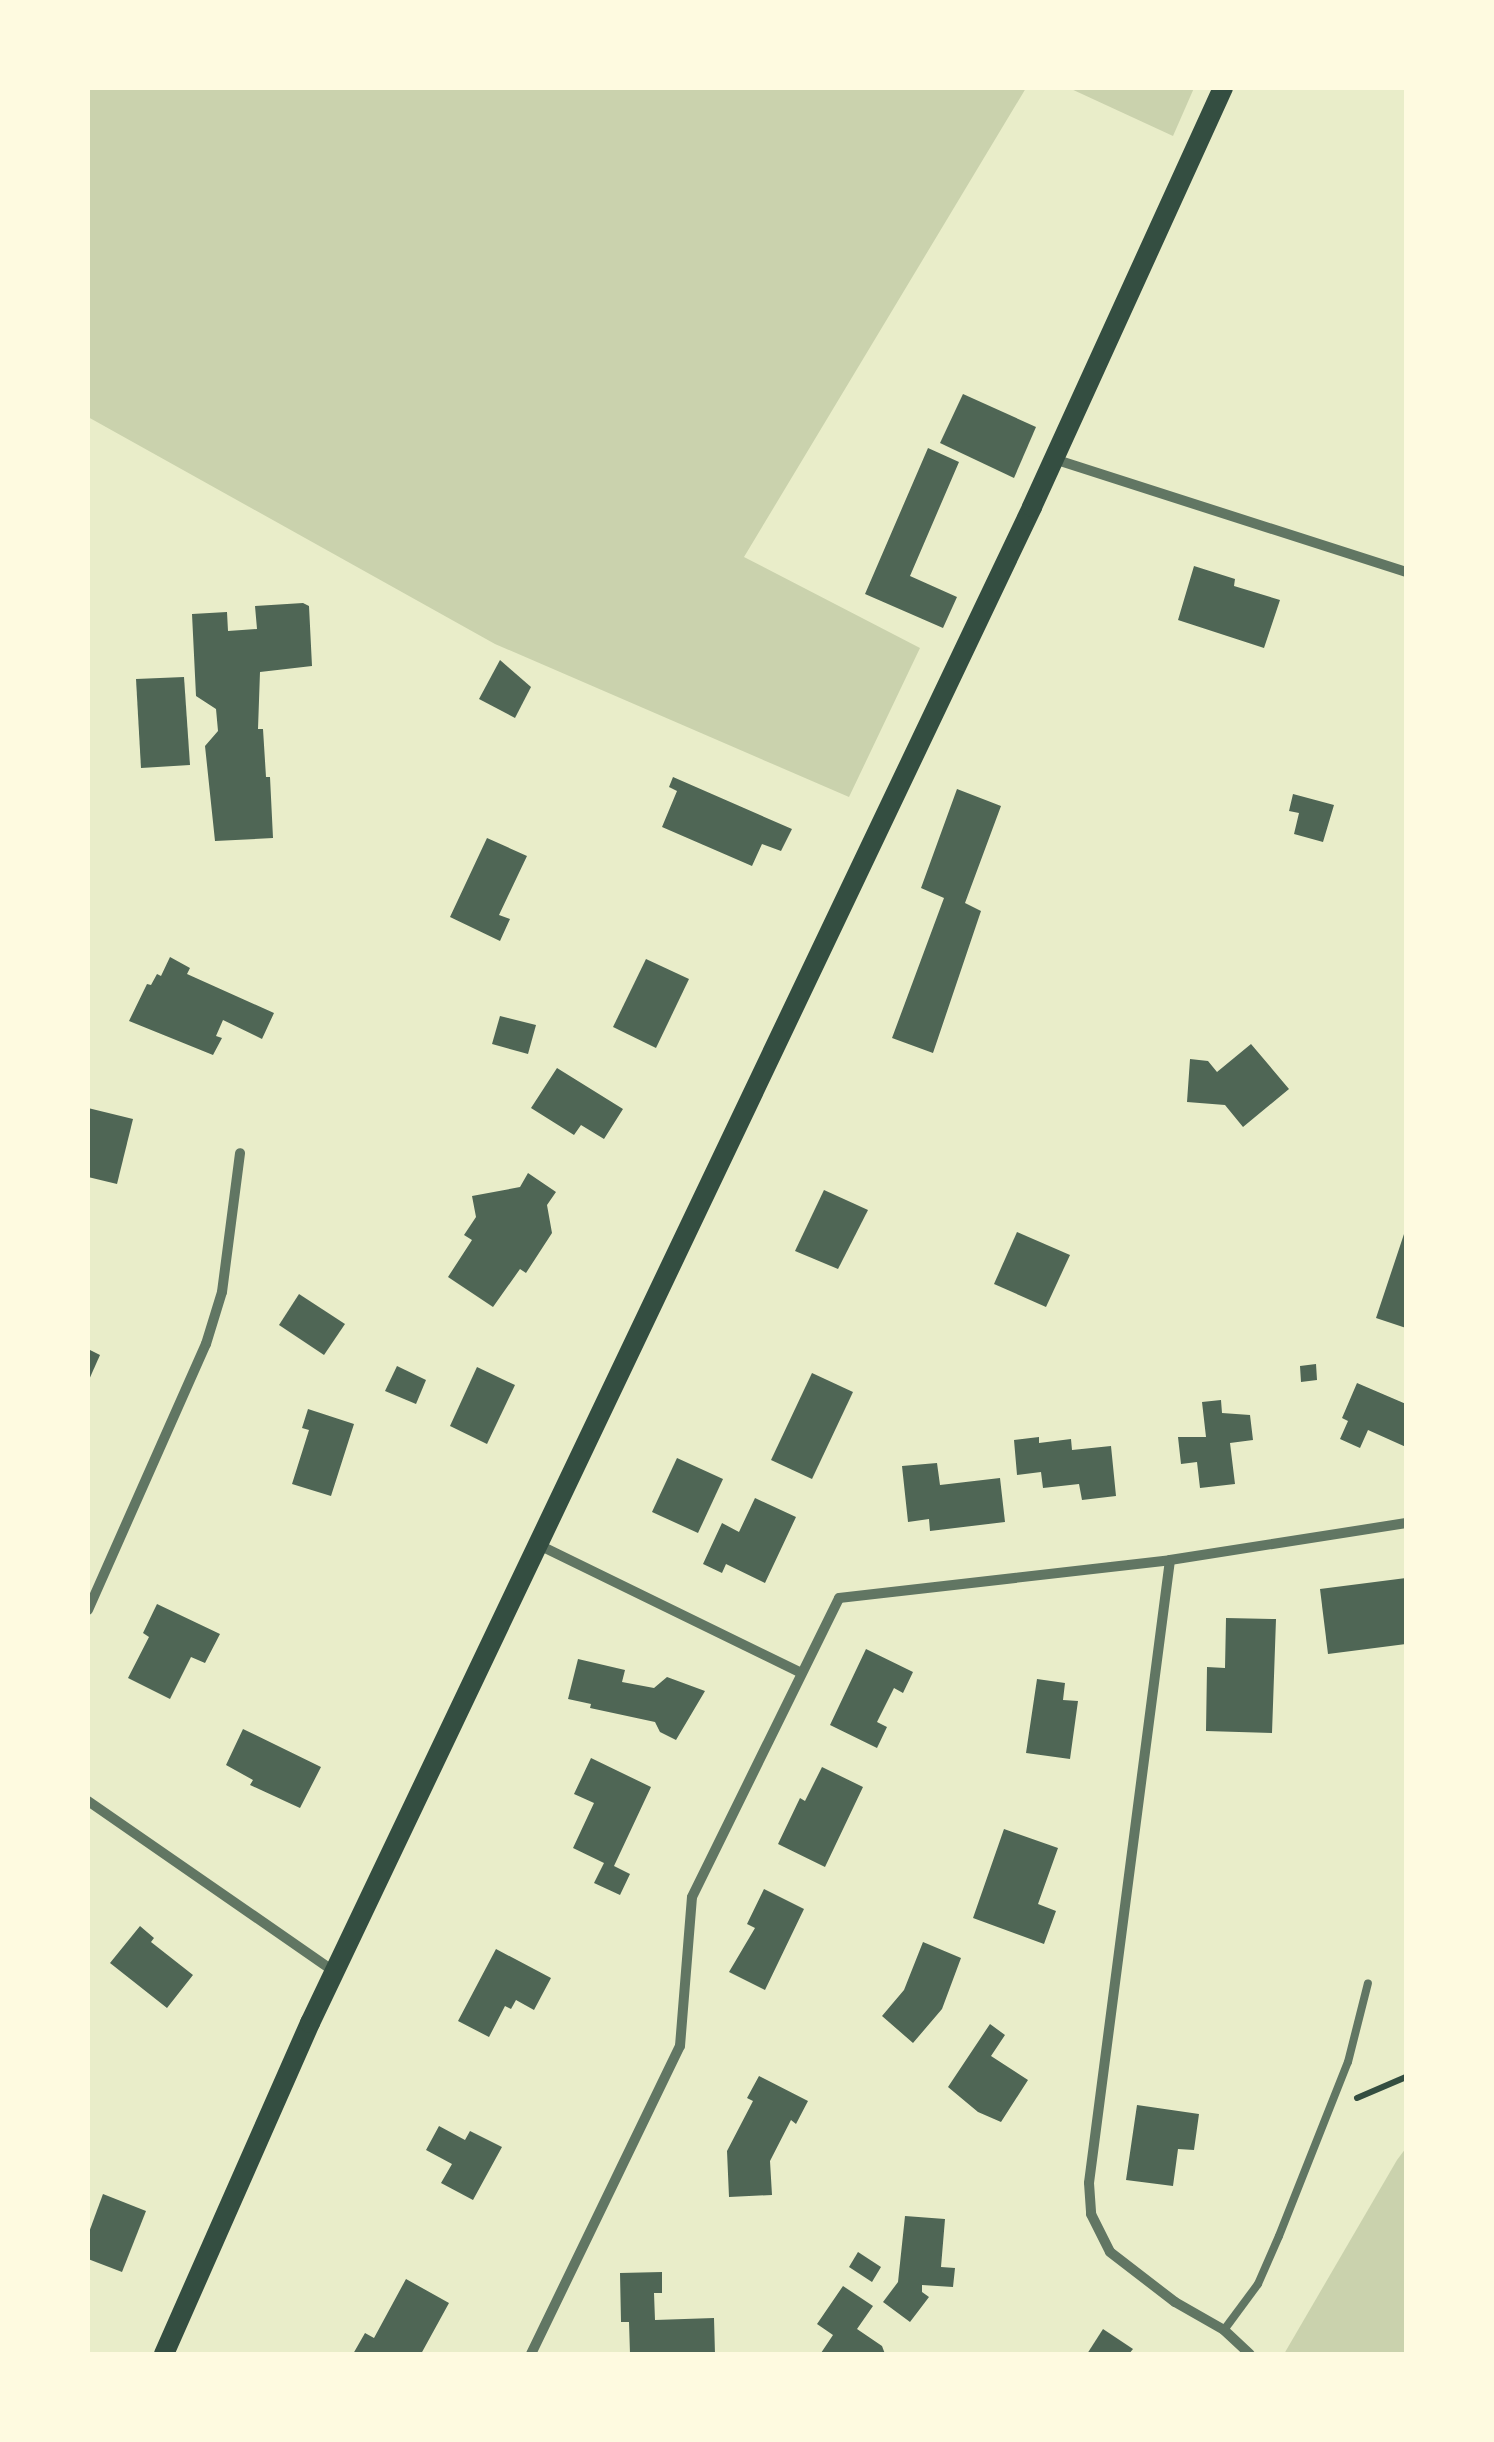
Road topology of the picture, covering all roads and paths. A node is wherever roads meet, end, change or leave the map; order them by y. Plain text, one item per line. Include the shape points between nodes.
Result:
1 (1224, 88) edge
2 (1054, 459) junction
3 (1406, 572) edge
4 (240, 1153) dead end
5 (1406, 1523) edge
6 (540, 1545) junction
7 (1170, 1560) junction
8 (88, 1610) edge
9 (802, 1673) junction
10 (88, 1801) edge
11 (336, 1972) junction
12 (1368, 1982) dead end
13 (1406, 2077) edge
14 (1330, 2109) junction
15 (1224, 2330) junction
16 (164, 2354) edge
17 (531, 2354) edge
18 (1250, 2354) edge

1 - 2 main road
2 - 3 street
2 - 6 main road
4 - 8 street via 222,1292 206,1344
5 - 7 street
6 - 9 street
6 - 11 main road
7 - 9 street via 839,1598
7 - 15 street via 1089,2183 1091,2214 1110,2252
9 - 17 street via 692,1897 680,2046
10 - 11 street
11 - 16 main road
12 - 14 lane
13 - 14 path
14 - 15 lane via 1258,2284
15 - 18 street

